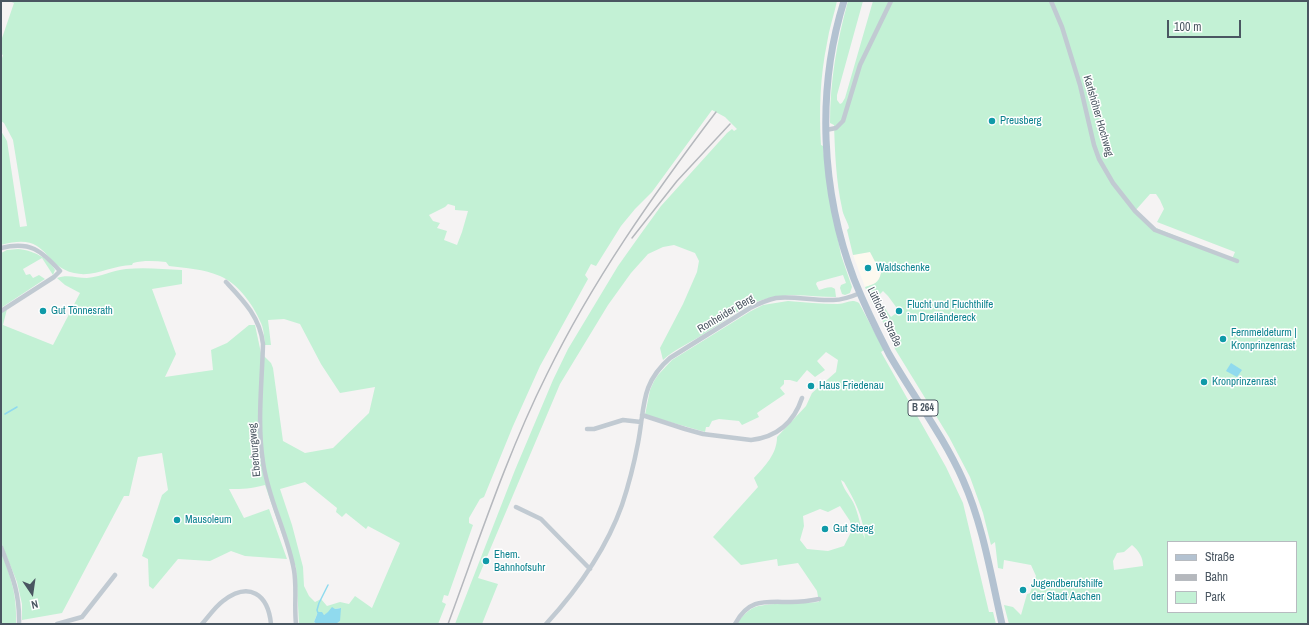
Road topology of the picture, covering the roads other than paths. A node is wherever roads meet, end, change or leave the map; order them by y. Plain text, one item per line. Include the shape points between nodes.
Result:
1 (844, 1) edge
2 (891, 1) edge
3 (1051, 1) edge
4 (826, 130) junction
5 (1, 248) edge
6 (1237, 261) dead end
7 (226, 282) dead end
8 (860, 293) junction
9 (1, 311) edge
10 (802, 398) dead end
11 (642, 415) junction
12 (641, 422) junction
13 (587, 429) dead end
14 (516, 507) dead end
15 (1, 547) edge
16 (590, 569) junction
17 (115, 575) dead end
18 (819, 599) dead end
19 (19, 624) edge
20 (58, 624) edge
21 (202, 624) edge
22 (271, 624) edge
23 (296, 624) edge
24 (546, 624) edge
25 (735, 624) edge
26 (1002, 624) edge

1 - 4 main road, Lütticher Straße / B 264 via 830,68
2 - 4 street via 860,65 843,122 836,128
3 - 6 street, Karlshöher Hochweg via 1080,85 1094,145 1113,184 1155,230
4 - 8 main road, Lütticher Straße / B 264 via 837,220 847,259
5 - 9 street via 27,245 43,254 60,271
7 - 23 street, Eberburgweg via 251,310 262,335 260,410 263,460 266,480 294,570
8 - 11 street, Ronheider Berg via 832,300 775,298 750,308 663,364 647,388
8 - 26 main road, Lütticher Straße / B 264 via 890,355 943,441 964,481 979,526
10 - 11 street via 799,407 782,429 751,440 703,434
11 - 12 street, Ronheider Berg
12 - 13 street via 623,420
12 - 16 street, Ronheider Berg via 632,474 622,506 604,546
14 - 16 street via 542,520
15 - 19 street via 17,592
16 - 24 street, Ronheider Berg
17 - 20 street via 82,617
18 - 25 street via 756,603 745,609
21 - 22 street via 224,600 237,593 250,591 257,593 264,602 270,613

